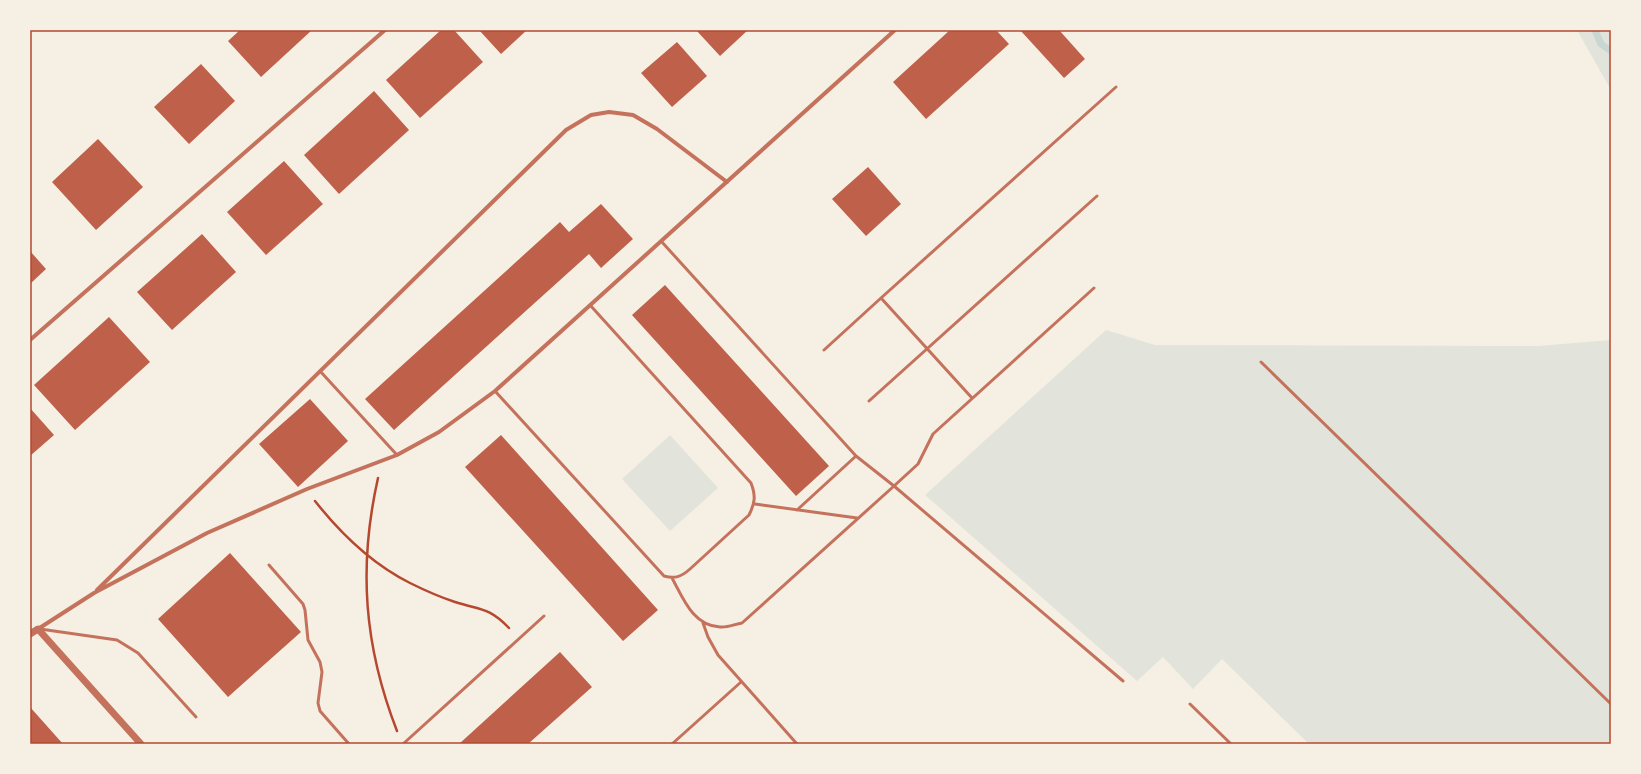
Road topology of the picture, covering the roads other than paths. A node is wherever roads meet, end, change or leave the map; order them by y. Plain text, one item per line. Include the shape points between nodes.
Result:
1 (385, 30) edge
2 (895, 30) edge
3 (1116, 87) dead end
4 (727, 182) junction
5 (1097, 196) dead end
6 (661, 240) junction
7 (1094, 288) dead end
8 (881, 298) junction
9 (590, 305) junction
10 (30, 340) edge
11 (927, 348) junction
12 (824, 350) dead end
13 (1261, 362) dead end
14 (320, 371) junction
15 (495, 391) junction
16 (972, 398) junction
17 (869, 401) dead end
18 (397, 456) junction
19 (856, 456) junction
20 (894, 486) junction
21 (755, 504) junction
22 (796, 510) junction
23 (858, 518) junction
24 (269, 565) dead end
25 (672, 578) junction
26 (94, 593) junction
27 (544, 616) dead end
28 (704, 623) junction
29 (38, 629) junction
30 (30, 634) edge
31 (1123, 681) dead end
32 (741, 682) junction
33 (1190, 704) dead end
34 (1611, 704) edge
35 (196, 718) dead end
36 (141, 744) edge
37 (349, 744) edge
38 (403, 744) edge
39 (673, 744) edge
40 (797, 744) edge
41 (1231, 744) edge

1 - 10 street
2 - 4 street
3 - 8 lane
4 - 6 street
4 - 14 street via 657,129 633,115 609,112 591,115 566,130
5 - 11 lane
6 - 9 street
6 - 19 lane
7 - 16 lane
8 - 11 lane
8 - 12 lane
9 - 15 street
9 - 21 lane via 751,483 755,493
11 - 16 lane
11 - 17 lane
13 - 34 lane
14 - 18 lane
14 - 26 street
15 - 18 street via 439,432
15 - 25 lane via 664,576
16 - 20 lane via 933,434 918,464
18 - 26 street via 306,489 207,533
19 - 20 lane
19 - 22 lane
20 - 23 lane
20 - 31 lane
21 - 22 lane
21 - 25 lane via 749,515 690,570 681,577
22 - 23 lane
23 - 28 lane via 742,623 720,628
24 - 37 lane via 303,604 308,640 320,662 322,672 318,703 320,711
25 - 28 lane via 690,612
26 - 29 street
27 - 38 lane
28 - 32 lane via 718,655
29 - 30 street
29 - 35 lane via 106,638 127,645 138,652
29 - 36 street
32 - 39 lane
32 - 40 lane
33 - 41 lane

